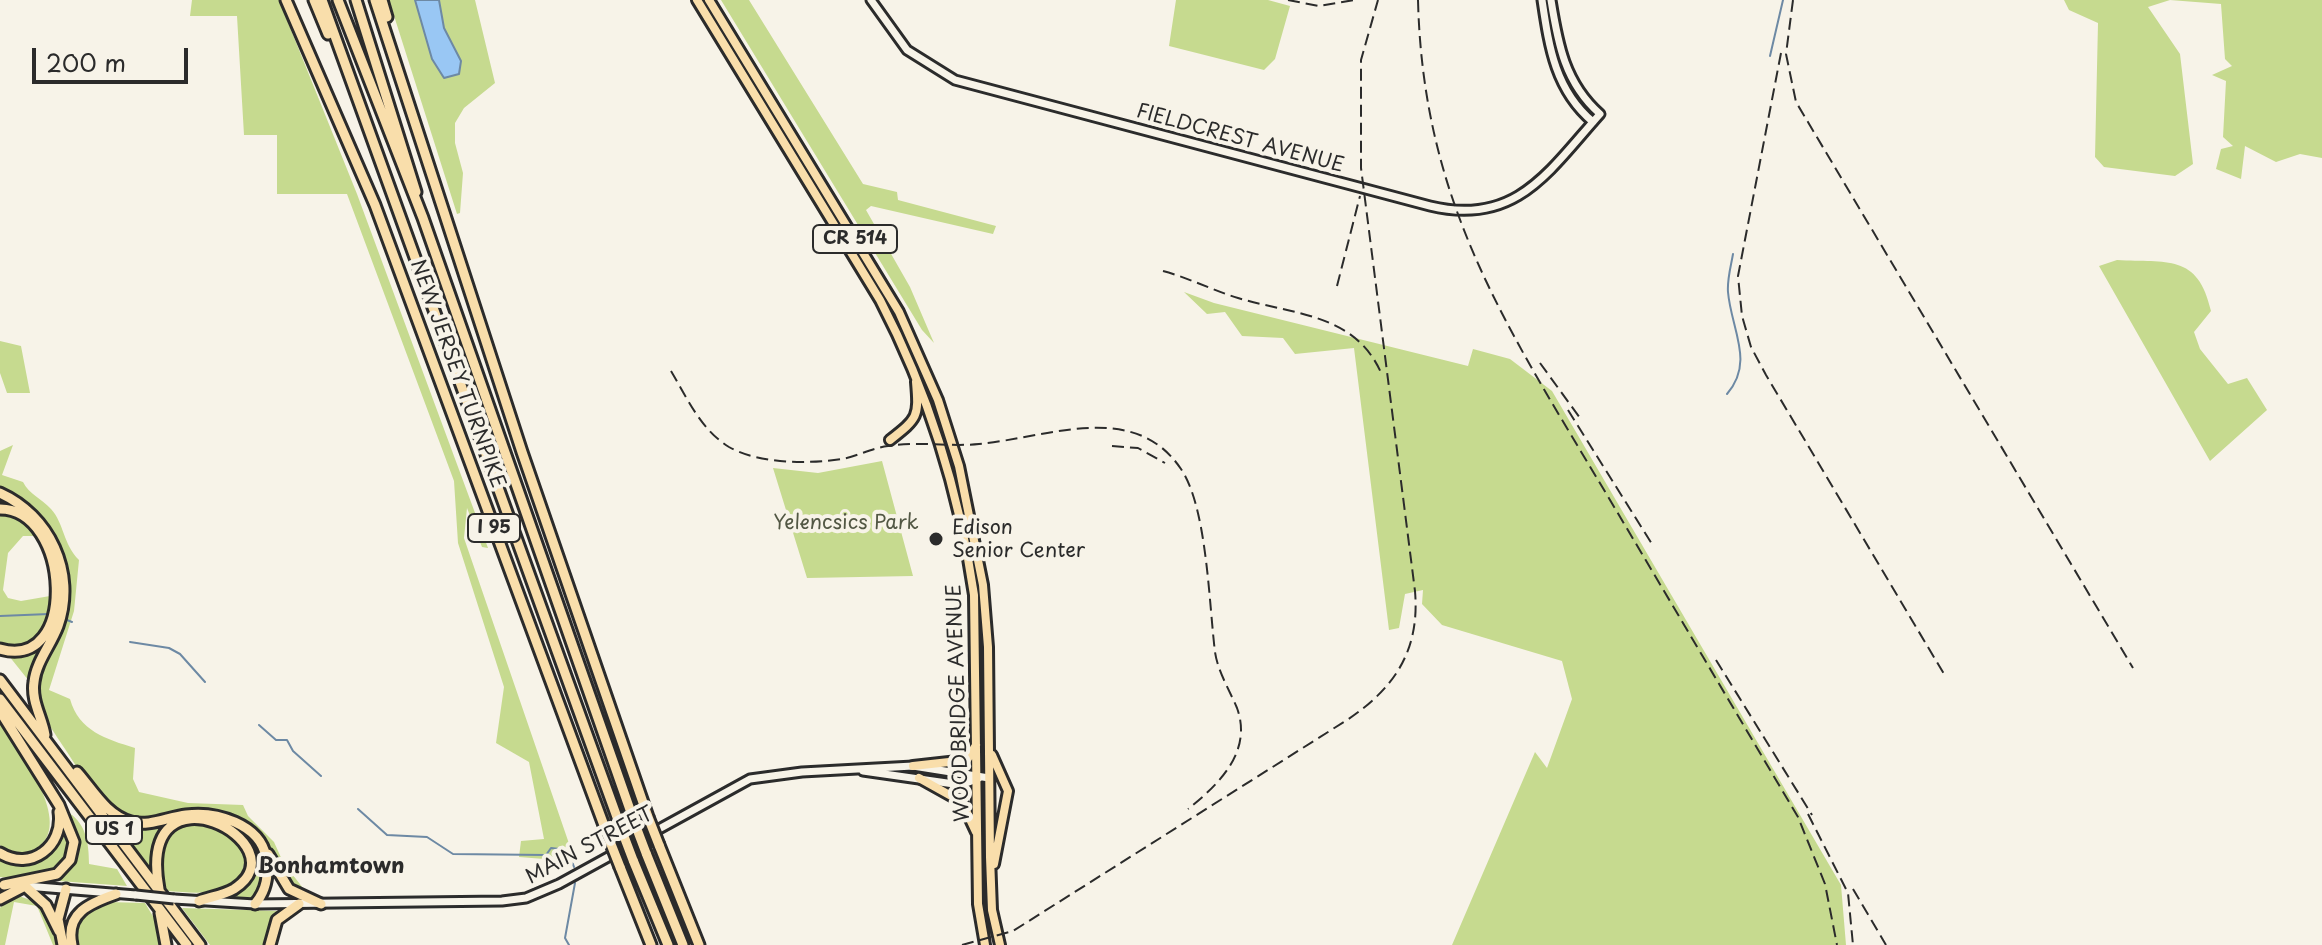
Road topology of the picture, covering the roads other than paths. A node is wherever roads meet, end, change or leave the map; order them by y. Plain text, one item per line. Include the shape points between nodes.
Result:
1 (286, 0) edge
2 (314, 0) edge
3 (322, 0) edge
4 (338, 0) edge
5 (356, 0) edge
6 (375, 0) edge
7 (382, 0) edge
8 (697, 0) edge
9 (709, 0) edge
10 (871, 0) edge
11 (1542, 0) edge
12 (1551, 0) edge
13 (386, 32) junction
14 (347, 68) junction
15 (1593, 122) junction
16 (423, 218) junction
17 (915, 373) junction
18 (890, 440) dead end
19 (0, 493) edge
20 (0, 509) edge
21 (0, 649) edge
22 (0, 680) edge
23 (0, 699) edge
24 (0, 711) edge
25 (977, 740) junction
26 (46, 741) junction
27 (989, 746) junction
28 (913, 766) junction
29 (67, 769) junction
30 (849, 769) junction
31 (919, 778) junction
32 (984, 778) junction
33 (1005, 782) junction
34 (55, 801) junction
35 (978, 841) junction
36 (264, 848) junction
37 (0, 853) edge
38 (991, 883) junction
39 (2, 884) edge
40 (25, 886) junction
41 (66, 889) junction
42 (160, 893) junction
43 (116, 894) junction
44 (0, 899) edge
45 (199, 901) junction
46 (255, 904) junction
47 (299, 904) junction
48 (321, 904) junction
49 (159, 909) junction
50 (59, 931) junction
51 (984, 944) edge
52 (63, 945) edge
53 (72, 945) edge
54 (166, 945) edge
55 (187, 945) edge
56 (200, 945) edge
57 (270, 945) edge
58 (651, 945) edge
59 (668, 945) edge
60 (683, 945) edge
61 (699, 945) edge
62 (1000, 945) edge

1 - 58 highway, NEW JERSEY TURNPIKE / I 95, bridge via 375,205
2 - 14 highway
3 - 14 highway, NEW JERSEY TURNPIKE / I 95
4 - 16 highway, NEW JERSEY TURNPIKE / I 95
5 - 16 highway
6 - 13 highway, NEW JERSEY TURNPIKE / I 95
7 - 13 highway
8 - 17 main road, WOODBRIDGE AVENUE / CR 514 via 880,300
9 - 27 main road, WOODBRIDGE AVENUE / CR 514 via 899,312 938,400 972,516 983,585
10 - 15 main road, FIELDCREST AVENUE via 907,50 955,80 1451,211 1486,210 1522,195
11 - 15 main road via 1556,70
12 - 15 main road, FIELDCREST AVENUE via 1567,69 1600,114
13 - 61 highway, NEW JERSEY TURNPIKE / I 95, bridge via 522,452 648,817
14 - 59 highway, NEW JERSEY TURNPIKE / I 95, bridge via 622,831
16 - 60 highway, NEW JERSEY TURNPIKE / I 95, bridge via 635,824
17 - 18 main road via 916,418
17 - 25 main road, WOODBRIDGE AVENUE / CR 514 via 945,453 967,545 977,648
19 - 26 highway via 43,524 60,565 60,617 33,686
20 - 21 highway via 24,515 41,532 56,597 43,639 20,651
22 - 26 highway, US 1
23 - 49 highway, US 1
24 - 34 highway
25 - 28 main road via 967,760
25 - 32 main road, WOODBRIDGE AVENUE / CR 514
26 - 29 highway, US 1
27 - 32 main road, WOODBRIDGE AVENUE / CR 514
27 - 33 main road
28 - 30 main road, MAIN STREET
28 - 32 main road, MAIN STREET
29 - 36 highway via 78,773 104,805 126,820 140,824 210,814 251,831
29 - 42 highway, US 1
30 - 31 main road, MAIN STREET
30 - 48 main road, MAIN STREET via 750,779 526,898
31 - 32 main road, MAIN STREET via 961,785
31 - 35 main road via 962,802
32 - 33 main road
32 - 35 main road, WOODBRIDGE AVENUE / CR 514
32 - 38 main road, WOODBRIDGE AVENUE / CR 514
33 - 38 main road via 1008,791
34 - 37 highway via 60,826 49,849 23,860
34 - 39 highway via 74,837 68,864 47,878
35 - 51 main road, WOODBRIDGE AVENUE / CR 514
36 - 46 highway via 268,877
36 - 48 highway via 286,886
38 - 62 main road, WOODBRIDGE AVENUE / CR 514
39 - 40 main road, MAIN STREET
40 - 41 main road, MAIN STREET
40 - 44 highway
40 - 50 highway via 46,905
41 - 43 main road, MAIN STREET
41 - 50 highway
42 - 45 highway via 155,859 164,833 186,821 216,822 243,839 249,865 235,888
42 - 56 highway, US 1
43 - 45 main road, MAIN STREET, bridge
43 - 53 highway via 79,911 71,927
45 - 46 main road, MAIN STREET
46 - 47 main road, MAIN STREET
47 - 48 main road, MAIN STREET
47 - 57 highway via 277,920
49 - 54 highway
49 - 55 highway, US 1
50 - 52 highway

